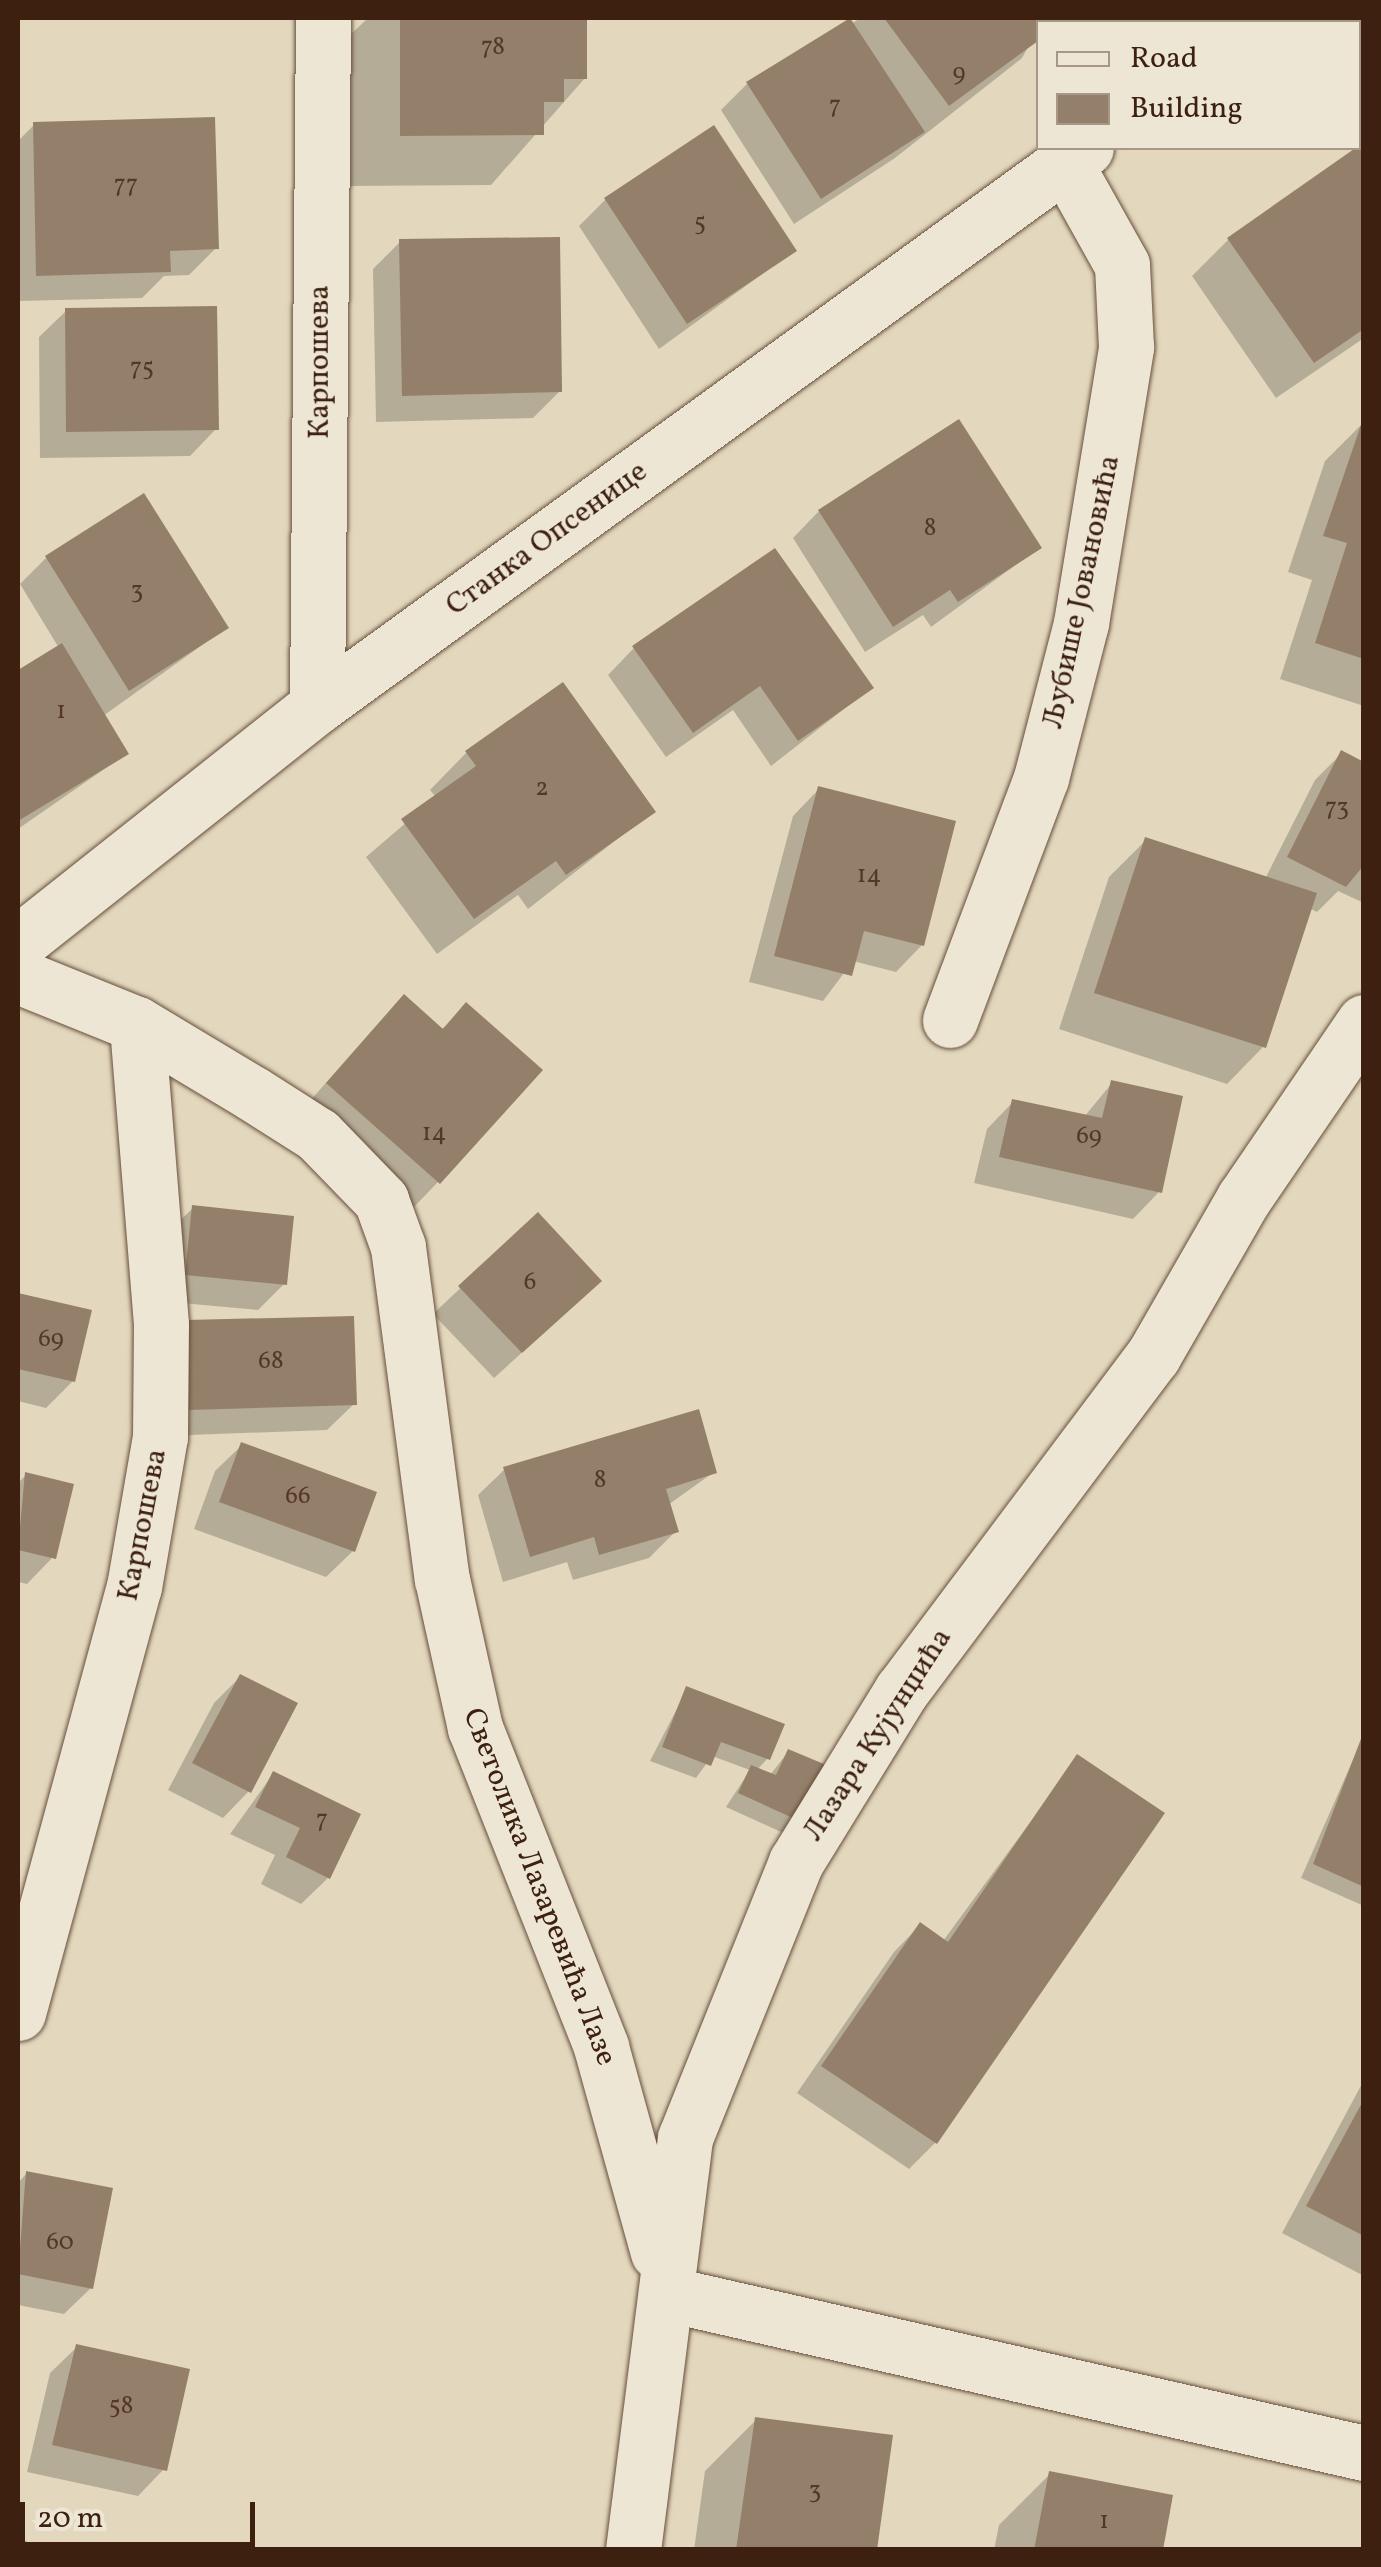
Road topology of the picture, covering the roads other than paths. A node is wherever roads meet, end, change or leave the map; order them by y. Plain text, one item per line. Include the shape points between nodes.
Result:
1 (323, 18) edge
2 (1076, 155) edge
3 (317, 706) junction
4 (18, 944) edge
5 (18, 976) edge
6 (950, 1020) dead end
7 (1364, 1022) edge
8 (137, 1024) junction
9 (18, 2013) edge
10 (668, 2294) junction
11 (1364, 2453) edge
12 (632, 2550) edge

1 - 3 street, Карпошева
2 - 3 street, Станка Опсенице
2 - 6 street, Љубише Јовановића via 1122,265 1126,348 1081,624 1041,778
3 - 4 street, Станка Опсенице
5 - 8 street, Светолика Лазаревића Лазе
7 - 10 street, Лазара Кујунџића via 1244,1198 1153,1356 902,1690 796,1862 702,2081 685,2138
8 - 9 street, Карпошева via 161,1324 160,1436 134,1588
8 - 10 street, Светолика Лазаревића Лазе via 318,1135 382,1200 398,1246 442,1579 475,1728 601,2047
10 - 11 street
10 - 12 street, Лазара Кујунџића

